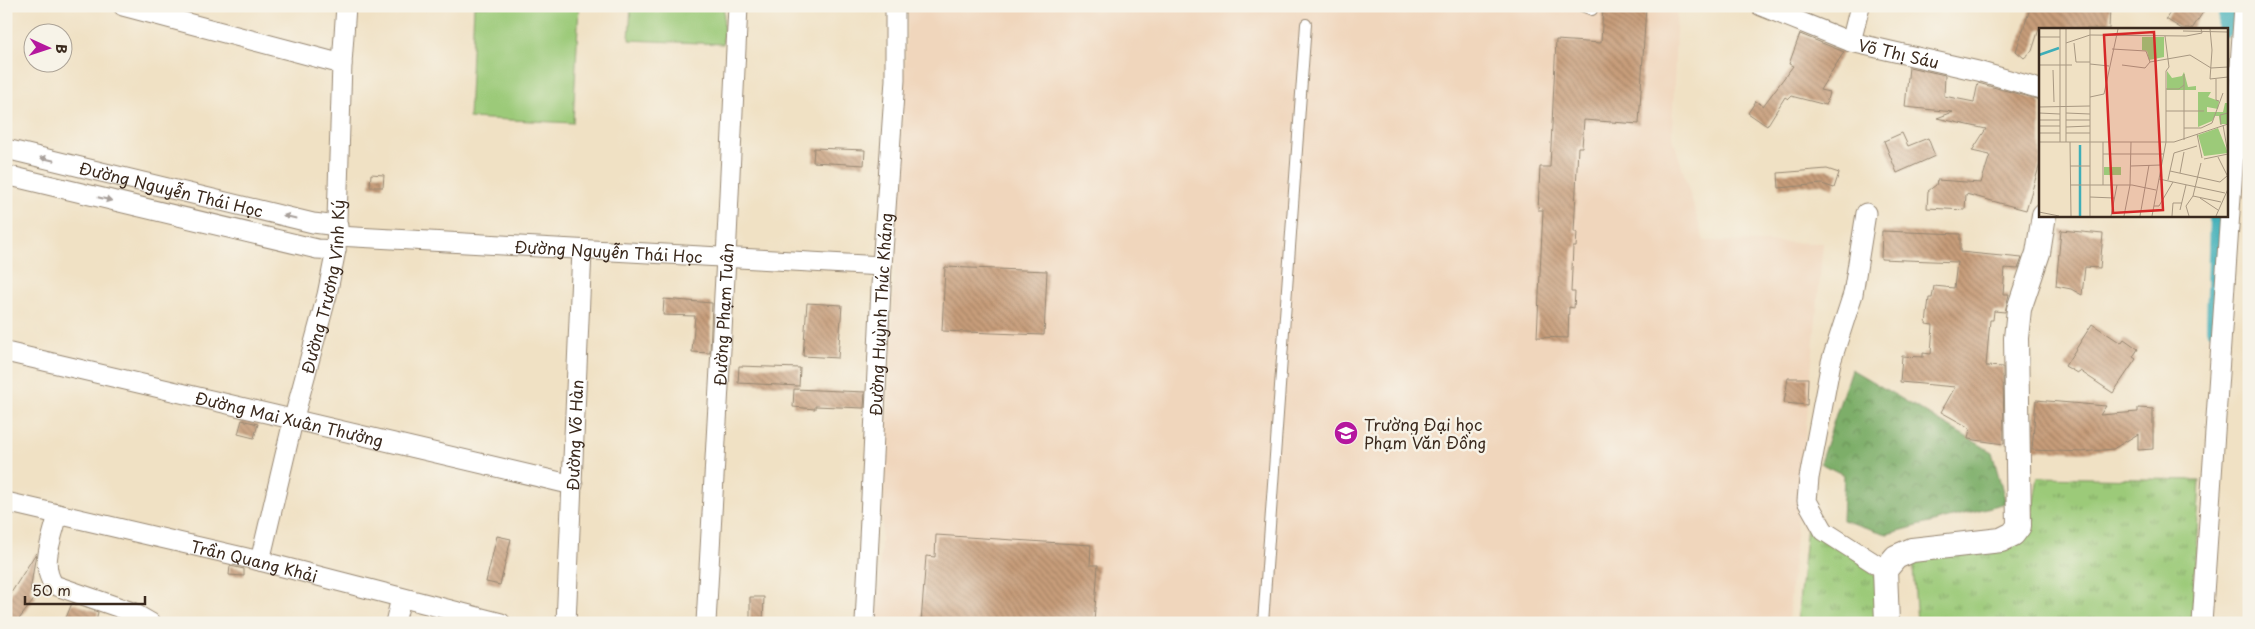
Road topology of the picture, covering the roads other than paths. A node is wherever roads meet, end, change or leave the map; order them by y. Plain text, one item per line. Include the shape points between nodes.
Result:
1 (122, 6) edge
2 (346, 6) edge
3 (738, 6) edge
4 (896, 6) edge
5 (1761, 6) edge
6 (1860, 6) edge
7 (2244, 6) edge
8 (188, 14) edge
9 (1306, 24) dead end
10 (1851, 42) junction
11 (342, 64) junction
12 (2039, 89) edge
13 (2234, 137) edge
14 (6, 149) edge
15 (6, 175) edge
16 (1866, 213) dead end
17 (2044, 216) edge
18 (337, 237) junction
19 (582, 250) junction
20 (726, 258) junction
21 (882, 266) junction
22 (6, 352) edge
23 (293, 421) junction
24 (573, 485) junction
25 (6, 502) edge
26 (58, 514) junction
27 (260, 561) junction
28 (1885, 570) junction
29 (401, 598) junction
30 (151, 623) edge
31 (395, 623) edge
32 (501, 623) edge
33 (566, 623) edge
34 (706, 623) edge
35 (865, 623) edge
36 (1263, 623) edge
37 (1887, 623) edge
38 (2202, 623) edge

1 - 8 street
2 - 11 street, Đường Trương Vĩnh Ký
3 - 20 street, Đường Phạm Tuân
4 - 21 street, Đường Huỳnh Thúc Kháng
5 - 10 street, Võ Thị Sáu
6 - 10 street
7 - 13 street
8 - 11 street
9 - 36 lane
10 - 12 street, Võ Thị Sáu
11 - 18 street, Đường Trương Vĩnh Ký
13 - 38 street
18 -> 14 street, Đường Nguyễn Thái Học via 294,218
15 -> 18 street, Đường Nguyễn Thái Học via 317,249
16 - 28 street via 1853,294 1830,362 1807,501 1824,531
17 - 28 street via 2038,253 2019,309 2016,338 2019,526 2013,534 2001,540 1912,550 1896,557
18 - 19 street, Đường Nguyễn Thái Học
18 - 23 street, Đường Trương Vĩnh Ký via 327,295
19 - 20 street, Đường Nguyễn Thái Học
19 - 24 street, Đường Võ Hàn
20 - 21 street, Đường Nguyễn Thái Học
20 - 34 street, Đường Phạm Tuân
21 - 35 street, Đường Huỳnh Thúc Kháng
22 - 23 street, Đường Mai Xuân Thưởng
23 - 24 street, Đường Mai Xuân Thưởng
23 - 27 street, Đường Trương Vĩnh Ký
24 - 33 street, Đường Võ Hàn
25 - 26 street, Trần Quang Khải
26 - 27 street, Trần Quang Khải
26 - 30 street via 47,561 47,576 54,585 132,612
27 - 29 street, Trần Quang Khải
28 - 37 street
29 - 31 street
29 - 32 street, Trần Quang Khải

